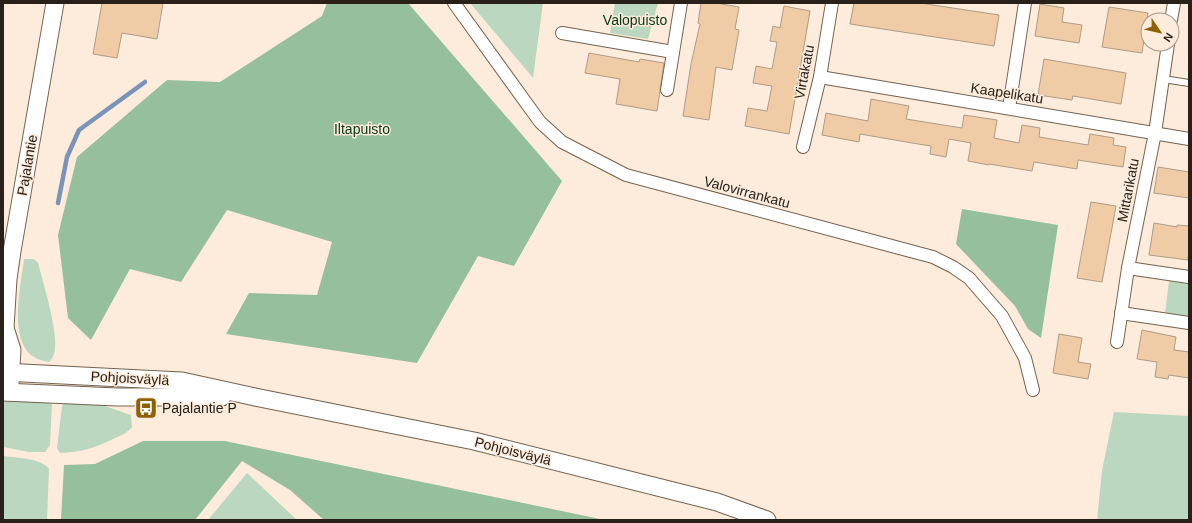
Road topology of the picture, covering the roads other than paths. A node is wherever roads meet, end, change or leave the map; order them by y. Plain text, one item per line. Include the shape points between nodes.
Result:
1 (55, 3) edge
2 (454, 3) edge
3 (682, 3) edge
4 (832, 3) edge
5 (1025, 3) edge
6 (562, 33) dead end
7 (673, 52) junction
8 (1167, 52) edge
9 (820, 77) junction
10 (1162, 79) junction
11 (1189, 83) edge
12 (667, 90) dead end
13 (1009, 108) junction
14 (1155, 133) junction
15 (1189, 138) edge
16 (803, 147) dead end
17 (1128, 268) junction
18 (1189, 277) edge
19 (6, 279) edge
20 (1121, 313) junction
21 (1189, 323) edge
22 (4, 330) edge
23 (1117, 342) dead end
24 (7, 372) edge
25 (1033, 390) dead end
26 (6, 392) edge
27 (255, 397) junction
28 (767, 520) edge

1 - 19 main road, Pajalantie
2 - 25 street, Valovirrankatu via 540,122 562,142 595,160 626,175 933,257 953,267 969,278 1002,316 1024,358
3 - 7 street
4 - 9 street, Virtakatu
5 - 13 street
6 - 7 street
7 - 12 street
8 - 10 street, Mittarikatu
9 - 13 street, Kaapelikatu
9 - 16 street, Virtakatu
10 - 11 lane
10 - 14 street, Mittarikatu
13 - 14 street, Kaapelikatu
14 - 15 street, Kaapelikatu
14 - 17 street, Mittarikatu
17 - 18 street
17 - 20 street, Mittarikatu
19 - 22 main road, Pajalantie
20 - 21 street
20 - 23 street, Mittarikatu
22 - 24 main road, Pajalantie via 12,350
24 - 26 main road, Pajalantie
24 - 27 main road, Pohjoisväylä via 182,381
26 - 27 main road, Pohjoisväylä via 117,397
27 - 28 main road, Pohjoisväylä via 474,441 718,502

